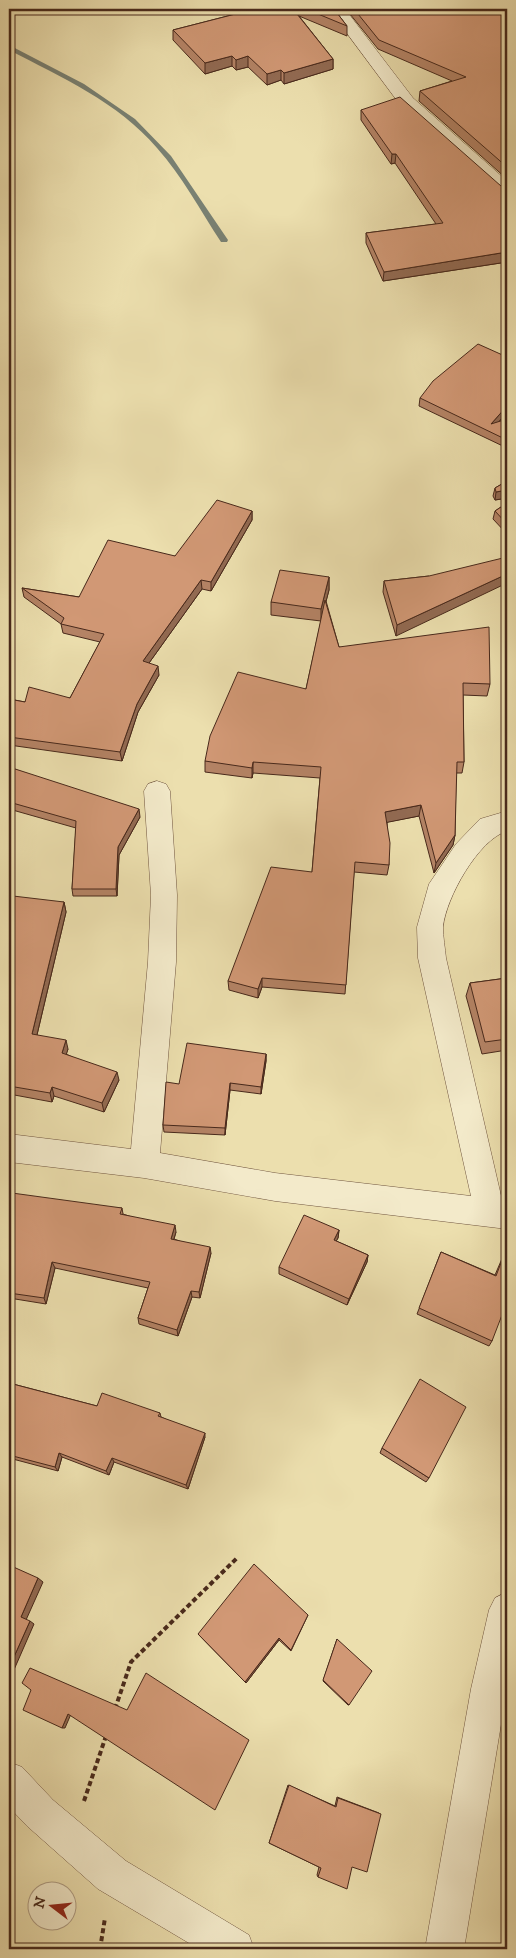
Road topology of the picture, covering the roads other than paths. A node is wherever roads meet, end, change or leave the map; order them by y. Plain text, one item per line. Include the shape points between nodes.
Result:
1 (337, 9) edge
2 (507, 190) edge
3 (157, 792) dead end
4 (507, 821) edge
5 (9, 1148) edge
6 (144, 1164) junction
7 (499, 1214) edge
8 (507, 1610) edge
9 (9, 1780) edge
10 (235, 1949) edge
11 (444, 1949) edge

1 - 2 street via 407,102
3 - 6 street via 164,895 162,962
4 - 7 street via 489,826 465,852 438,892 430,927 432,958
5 - 6 street
6 - 7 street via 275,1187
8 - 11 street via 489,1689
9 - 10 street via 40,1813 112,1875

